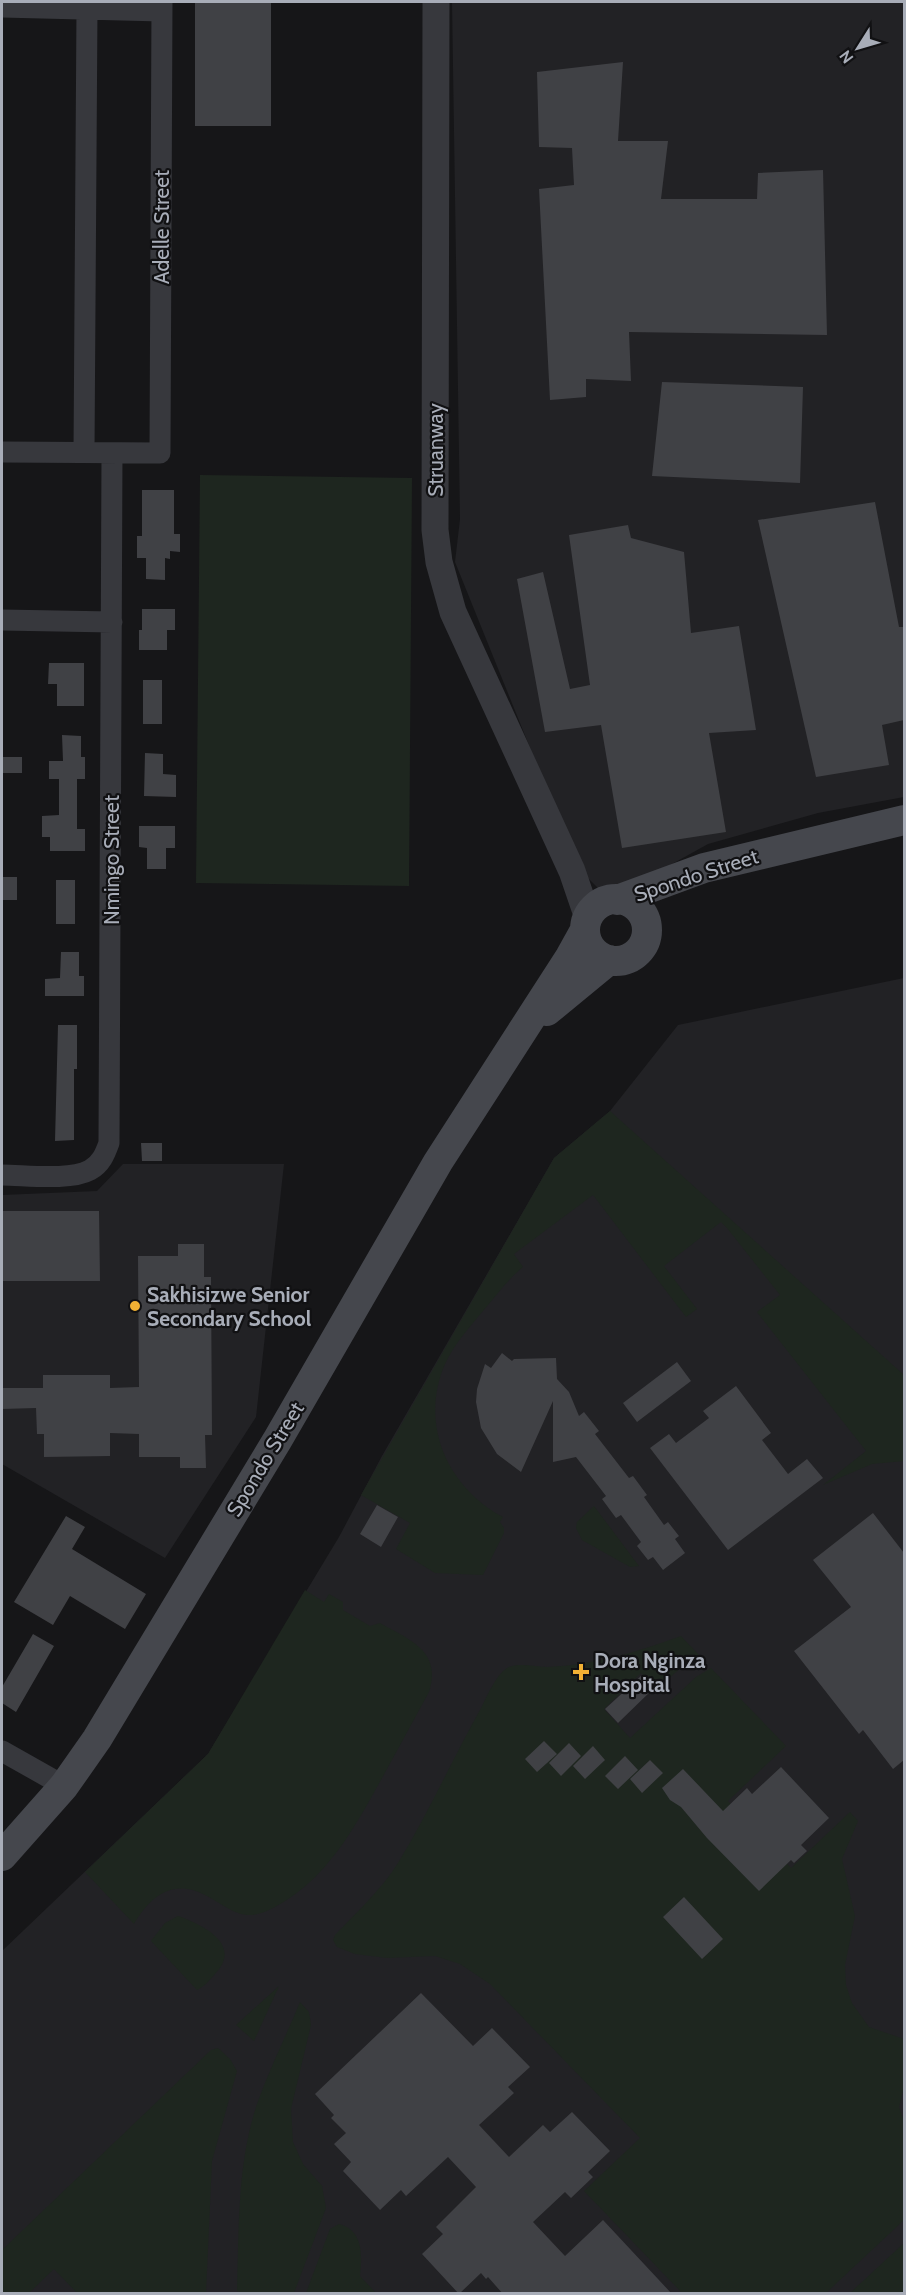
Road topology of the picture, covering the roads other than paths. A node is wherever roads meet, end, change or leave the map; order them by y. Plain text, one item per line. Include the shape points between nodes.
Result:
1 (436, 2) edge
2 (162, 6) edge
3 (2, 7) edge
4 (87, 8) junction
5 (2, 452) edge
6 (84, 452) junction
7 (112, 454) junction
8 (2, 620) edge
9 (112, 622) junction
10 (904, 820) edge
11 (774, 851) junction
12 (599, 912) junction
13 (646, 926) junction
14 (609, 960) junction
15 (509, 1050) junction
16 (2, 1175) edge
17 (2, 1751) edge
18 (64, 1786) junction
19 (2, 1856) edge

1 - 12 street, Struanway via 435,530 439,562 453,612 572,871
2 - 4 street
2 - 7 street, Adelle Street via 160,453
3 - 4 street
4 - 6 street
5 - 6 street
6 - 7 street
7 - 9 street, Nmingo Street
8 - 9 street
9 - 16 street, Nmingo Street via 109,1143 99,1163 74,1175
10 - 11 main road, Spondo Street
11 - 12 main road, Spondo Street via 704,868
11 - 13 main road, Spondo Street via 687,891
12 - 13 main road via 630,903 639,910
12 - 14 main road via 587,940 599,956
12 - 15 main road, Spondo Street
13 - 14 main road via 644,943 634,956
14 - 15 main road, Spondo Street via 559,999
15 - 18 main road, Spondo Street via 432,1172 153,1649
17 - 18 street
18 - 19 main road, Spondo Street

